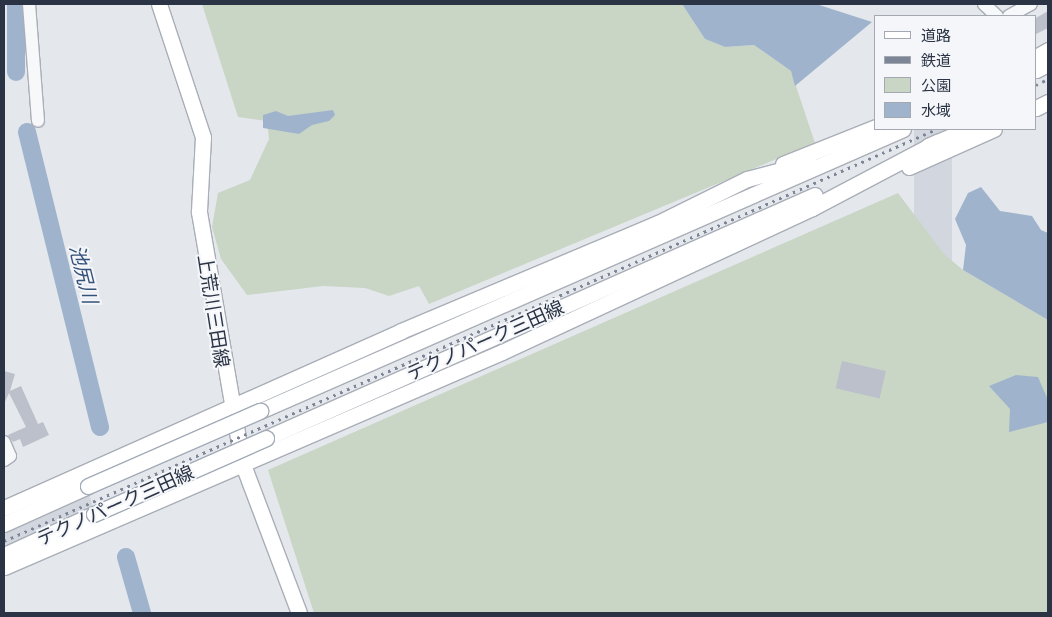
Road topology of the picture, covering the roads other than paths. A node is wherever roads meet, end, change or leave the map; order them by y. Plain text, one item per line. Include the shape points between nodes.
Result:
1 (29, 4) edge
2 (159, 4) edge
3 (984, 4) edge
4 (1031, 4) edge
5 (995, 15) edge
6 (1011, 15) edge
7 (1048, 50) edge
8 (1037, 56) edge
9 (38, 121) dead end
10 (874, 128) edge
11 (901, 130) edge
12 (966, 130) edge
13 (992, 130) edge
14 (937, 142) junction
15 (813, 166) junction
16 (747, 179) junction
17 (818, 205) junction
18 (230, 406) junction
19 (4, 442) edge
20 (4, 460) edge
21 (242, 462) junction
22 (4, 508) edge
23 (4, 524) edge
24 (4, 555) edge
25 (4, 567) edge
26 (299, 613) edge

1 - 9 street
2 - 18 main road, 上荒川三田線 via 203,137 199,212
3 - 5 street
4 - 6 street
7 - 8 main road
10 - 16 main road
11 - 15 main road, テクノパーク三田線
12 - 14 main road, テクノパーク三田線
13 - 17 main road
14 - 17 main road
14 - 24 main road, テクノパーク三田線, bridge
15 - 16 main road via 789,168
15 - 23 main road, テクノパーク三田線, bridge
16 - 18 main road via 656,224
17 - 21 main road via 502,352
18 - 21 main road, 上荒川三田線
18 - 22 main road
19 - 20 street via 10,456
21 - 25 main road
21 - 26 main road, 上荒川三田線

